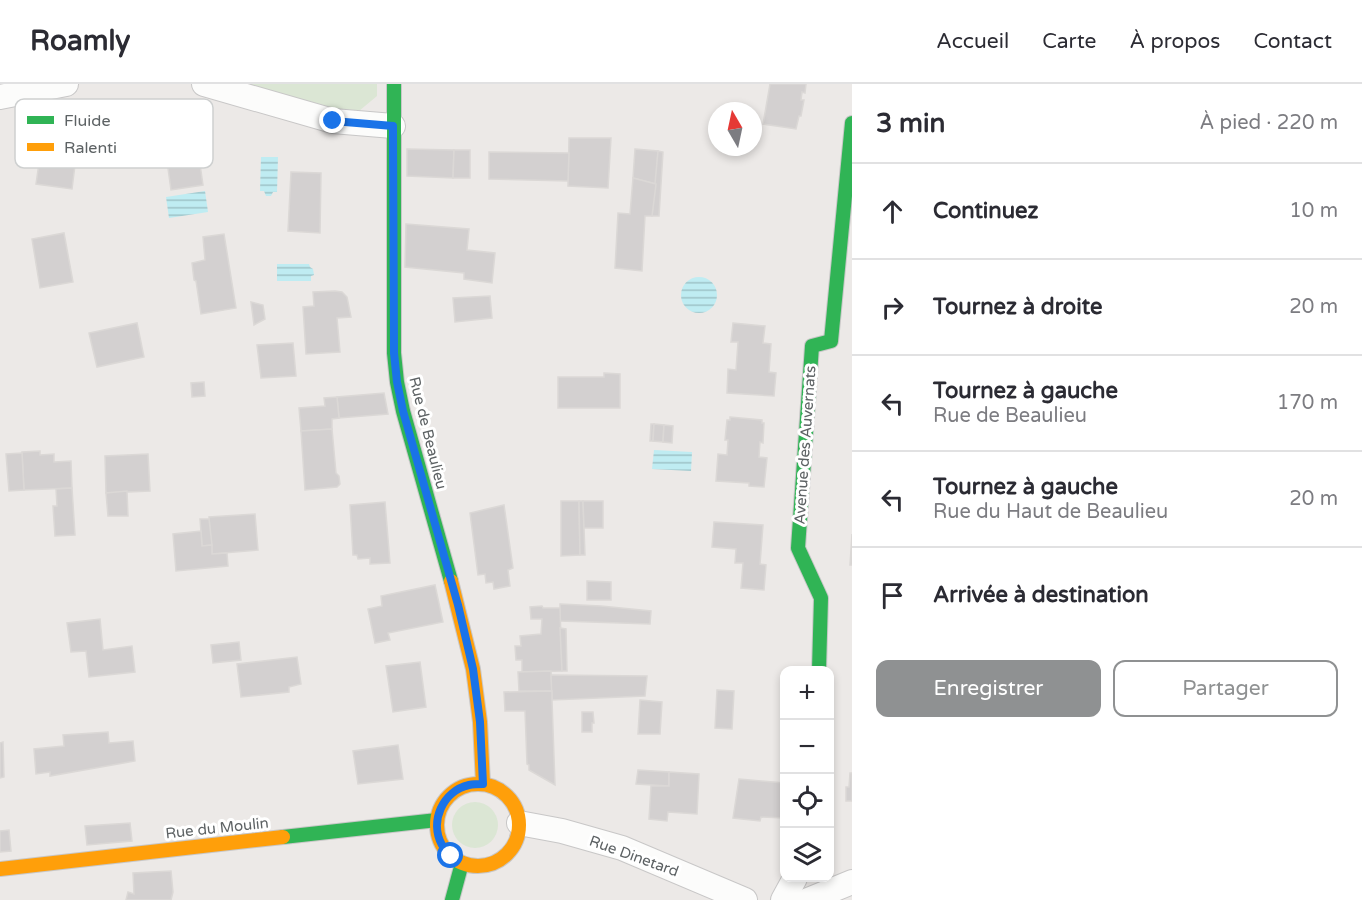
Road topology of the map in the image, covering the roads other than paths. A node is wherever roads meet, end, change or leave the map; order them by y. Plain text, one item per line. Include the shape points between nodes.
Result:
1 (66, 84) edge
2 (204, 84) edge
3 (394, 84) edge
4 (0, 97) edge
5 (852, 123) edge
6 (393, 126) junction
7 (819, 666) edge
8 (483, 784) junction
9 (437, 820) junction
10 (519, 823) junction
11 (462, 862) junction
12 (0, 869) edge
13 (793, 882) edge
14 (852, 882) edge
15 (452, 900) edge
16 (745, 900) edge
17 (783, 900) edge
18 (808, 900) edge

1 - 4 street
2 - 6 street via 333,121
3 - 6 street, Rue de Beaulieu
5 - 7 street, Avenue des Auvernats via 831,341 812,346 798,548 821,598
6 - 8 street, Rue de Beaulieu via 397,382 473,669
8 - 9 street via 458,789 448,797
8 - 10 street via 508,797
9 - 11 street via 442,845
9 - 12 street, Rue du Moulin
10 - 11 street via 511,849 501,858 475,866
10 - 16 street, Rue Dinetard via 622,848
11 - 15 street
13 - 17 street
14 - 18 street

